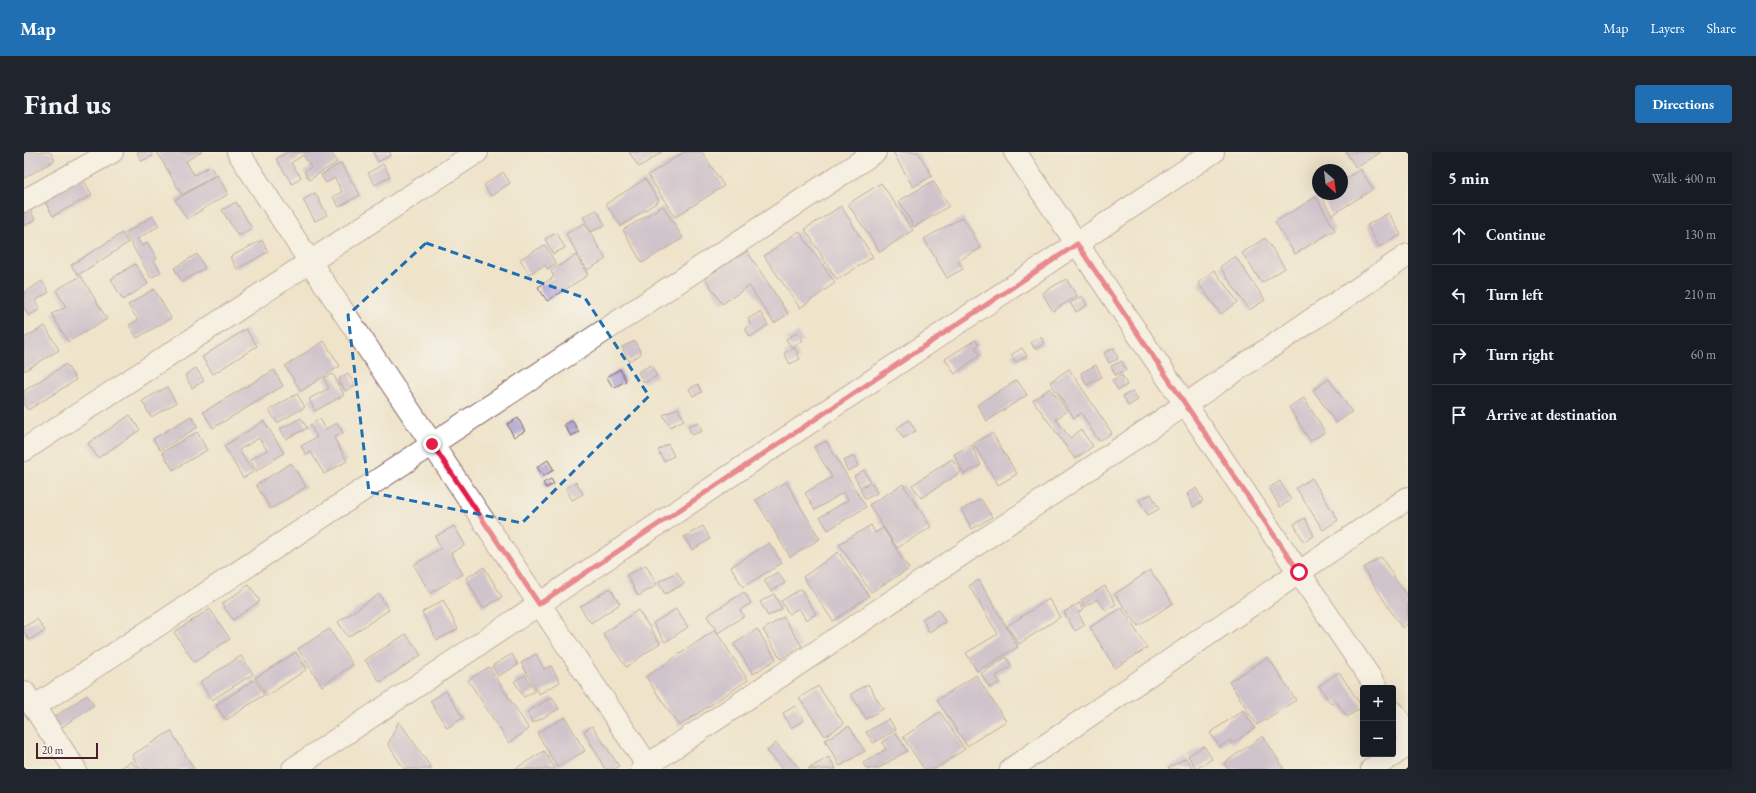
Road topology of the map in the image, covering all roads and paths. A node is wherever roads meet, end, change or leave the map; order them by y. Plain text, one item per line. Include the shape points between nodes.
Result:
1 (112, 152) edge
2 (238, 152) edge
3 (477, 152) edge
4 (875, 152) edge
5 (1015, 152) edge
6 (1214, 152) edge
7 (24, 201) edge
8 (1077, 244) junction
9 (1408, 255) edge
10 (310, 262) junction
11 (1185, 404) junction
12 (432, 444) junction
13 (24, 450) edge
14 (1408, 498) edge
15 (1299, 572) junction
16 (539, 604) junction
17 (1375, 685) edge
18 (29, 700) edge
19 (1396, 716) edge
20 (1408, 734) edge
21 (1408, 745) edge
22 (646, 768) edge
23 (75, 769) edge
24 (293, 769) edge
25 (1011, 769) edge
26 (1372, 769) edge

1 - 7 street
2 - 10 street
3 - 10 street
4 - 12 street
5 - 8 street
6 - 8 street
8 - 11 street
8 - 16 street
9 - 11 street
10 - 12 street
10 - 13 street
11 - 15 street
11 - 22 street
12 - 16 street
12 - 18 street
14 - 15 street
15 - 17 street
15 - 25 street
16 - 22 street
16 - 24 street
18 - 23 street
19 - 20 street
21 - 26 street

